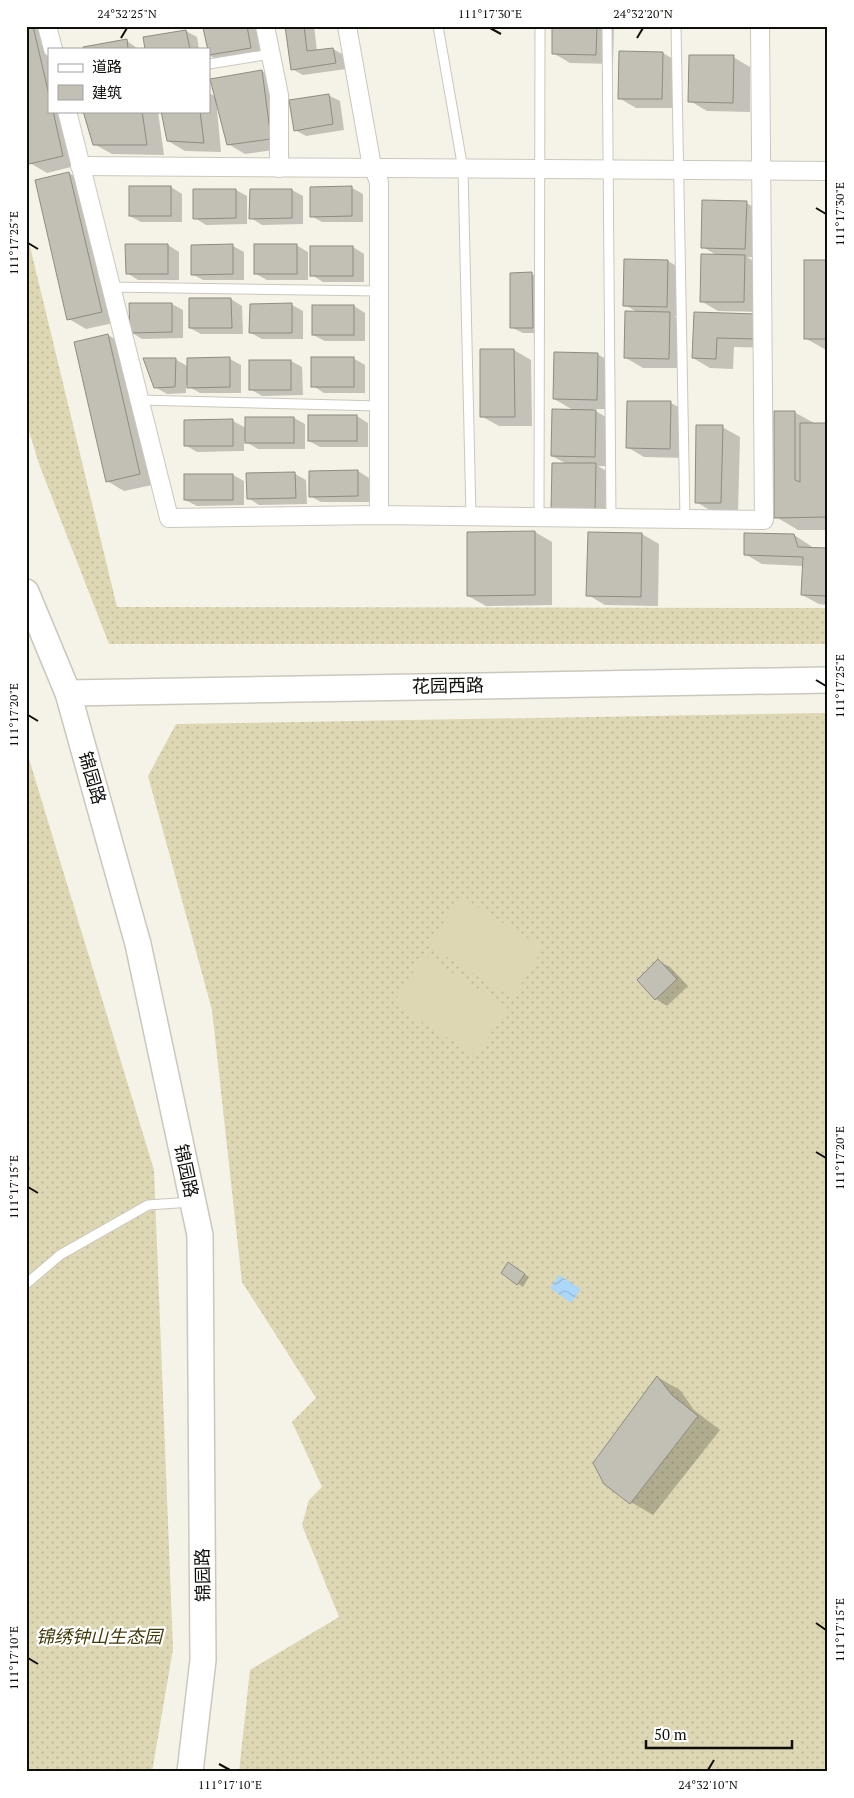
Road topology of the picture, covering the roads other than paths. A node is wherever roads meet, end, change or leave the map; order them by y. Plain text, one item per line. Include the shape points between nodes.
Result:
1 (47, 26) edge
2 (266, 26) edge
3 (347, 26) edge
4 (438, 26) edge
5 (540, 26) edge
6 (607, 26) edge
7 (676, 26) edge
8 (760, 26) edge
9 (53, 48) edge
10 (271, 54) junction
11 (210, 64) edge
12 (67, 112) edge
13 (80, 166) junction
14 (278, 168) junction
15 (374, 168) junction
16 (463, 169) junction
17 (540, 170) junction
18 (607, 170) junction
19 (678, 171) junction
20 (761, 171) junction
21 (828, 172) edge
22 (111, 287) junction
23 (379, 291) junction
24 (139, 400) junction
25 (379, 406) junction
26 (379, 515) junction
27 (471, 516) junction
28 (539, 517) junction
29 (611, 518) junction
30 (685, 519) junction
31 (26, 592) edge
32 (828, 680) edge
33 (68, 693) junction
34 (193, 1202) junction
35 (26, 1284) edge
36 (190, 1772) edge

1 - 9 street
2 - 10 street
3 - 15 street
4 - 16 lane
5 - 17 lane
6 - 18 lane
7 - 19 lane
8 - 20 street
10 - 11 lane
10 - 14 street via 278,95
12 - 13 street
13 - 14 street
13 - 22 street
14 - 15 street
15 - 16 street
15 - 23 street via 379,182
16 - 17 street
16 - 27 lane
17 - 18 street
17 - 28 lane
18 - 19 street
18 - 29 lane
19 - 20 street
19 - 30 lane
20 - 21 street
20 - 30 street via 764,520
22 - 23 lane
22 - 24 street
23 - 25 street
24 - 25 lane
24 - 26 street via 169,518
25 - 26 street
26 - 27 street
27 - 28 street
28 - 29 street
29 - 30 street
31 - 33 street, 锦园路
32 - 33 street, 花园西路
33 - 34 street, 锦园路 via 138,944
34 - 35 lane via 148,1205 60,1255
34 - 36 street, 锦园路 via 200,1235 204,1660

